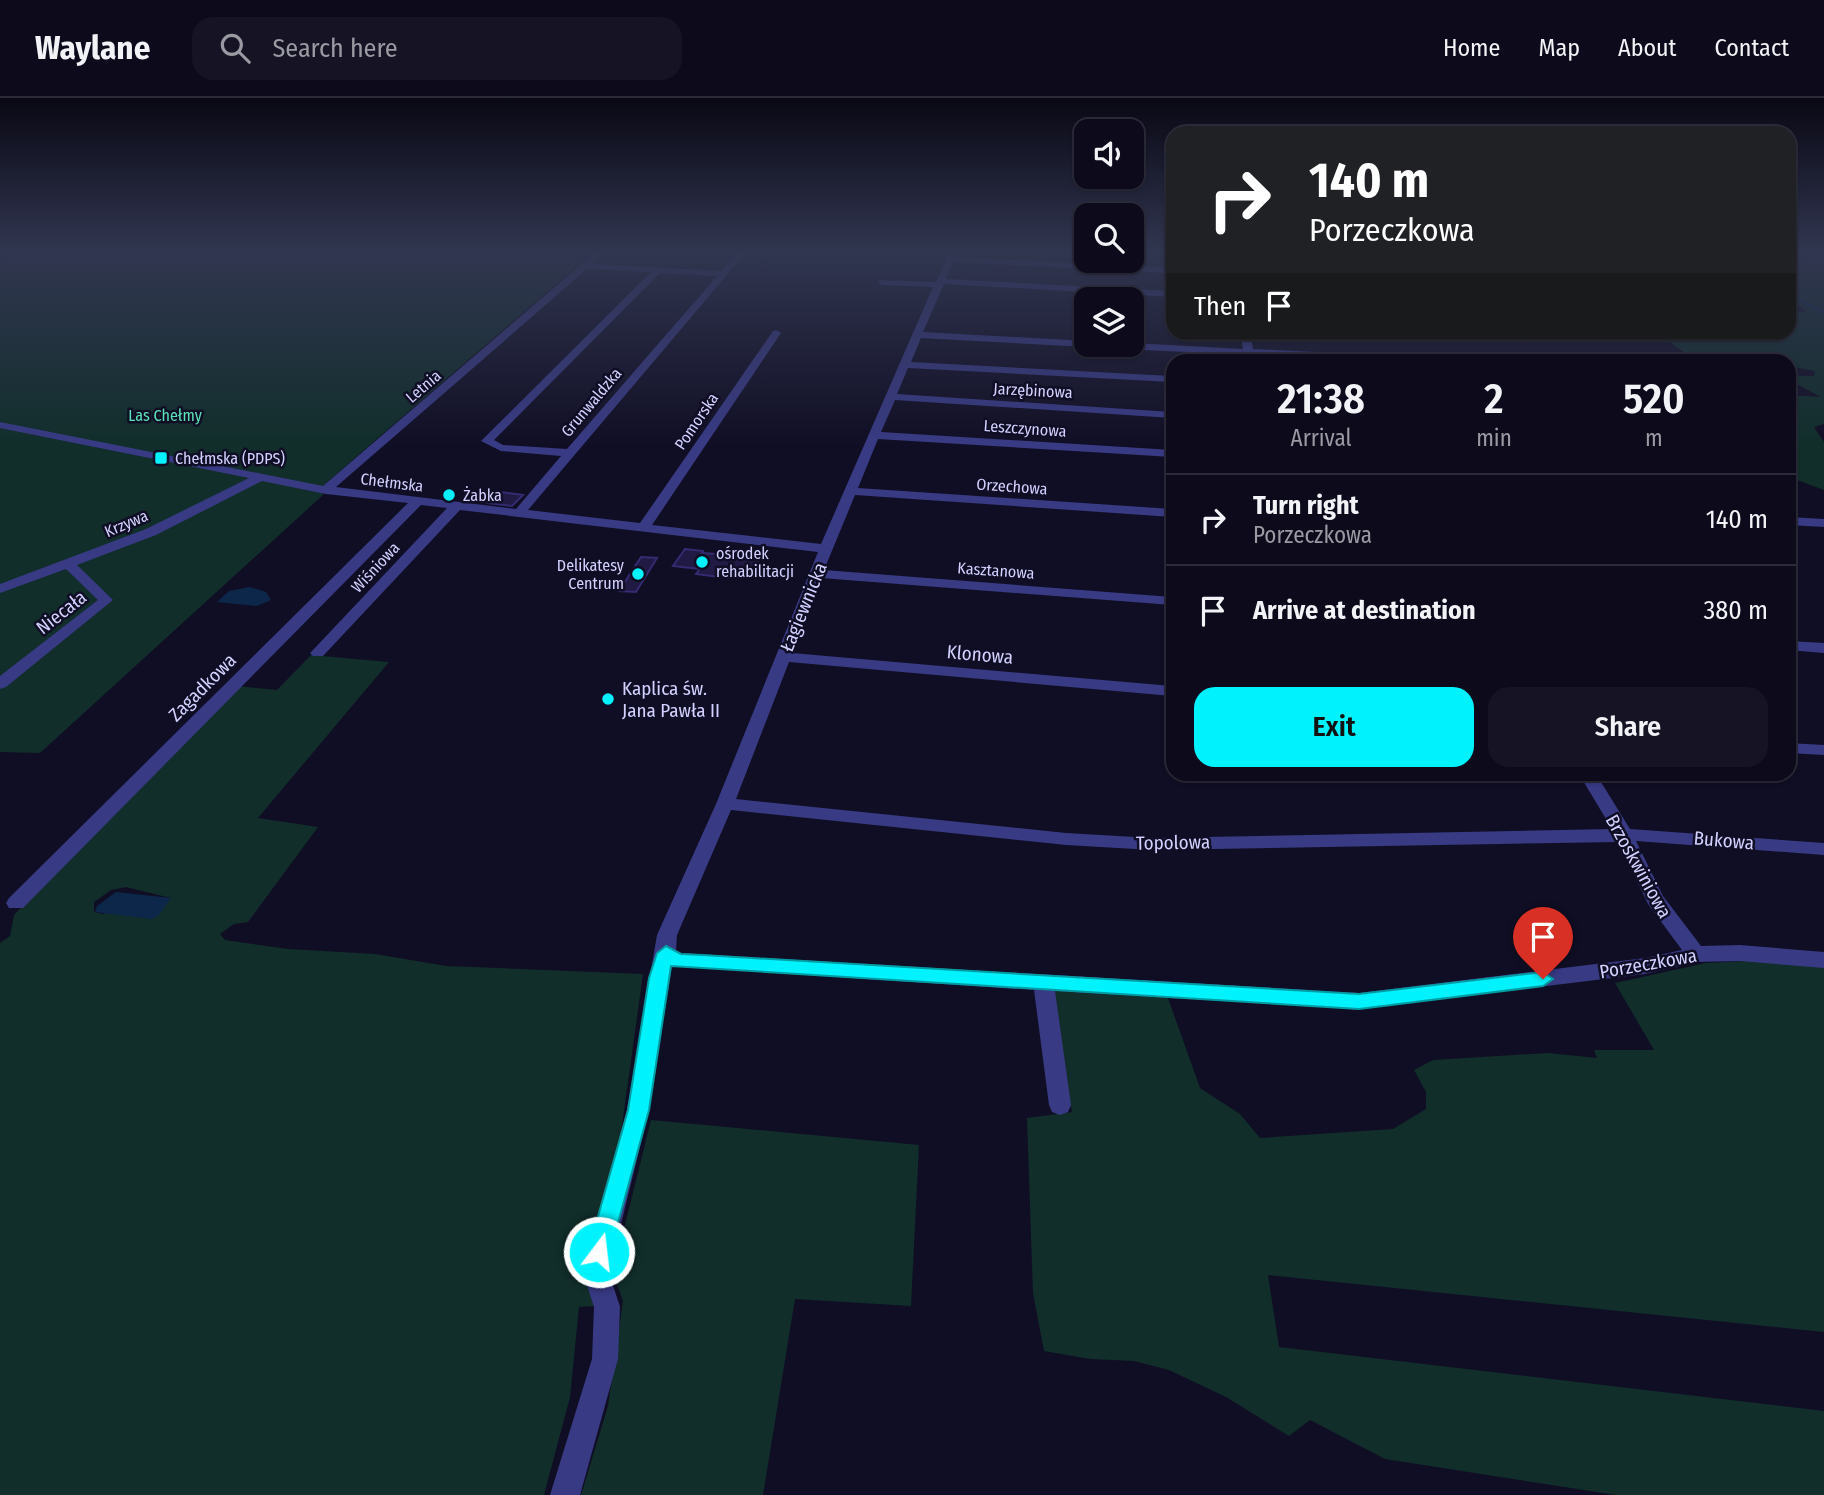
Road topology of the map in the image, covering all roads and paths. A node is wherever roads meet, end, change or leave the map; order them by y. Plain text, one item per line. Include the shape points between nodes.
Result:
1 (528, 315) edge
2 (613, 315) edge
3 (686, 315) edge
4 (925, 315) edge
5 (776, 333) dead end
6 (917, 335) junction
7 (1246, 340) edge
8 (1074, 343) edge
9 (1249, 352) junction
10 (1237, 354) edge
11 (1292, 354) edge
12 (1137, 357) edge
13 (905, 365) junction
14 (1163, 366) edge
15 (891, 397) junction
16 (1166, 415) edge
17 (0, 425) edge
18 (875, 435) junction
19 (569, 453) junction
20 (1166, 454) edge
21 (261, 477) junction
22 (326, 490) junction
23 (850, 491) junction
24 (418, 501) junction
25 (457, 505) junction
26 (519, 513) junction
27 (1166, 513) edge
28 (1796, 521) edge
29 (1824, 523) edge
30 (643, 528) junction
31 (826, 549) junction
32 (70, 565) junction
33 (818, 574) junction
34 (0, 589) edge
35 (1166, 601) edge
36 (1796, 646) edge
37 (1824, 648) edge
38 (318, 653) dead end
39 (784, 657) junction
40 (0, 684) edge
41 (1166, 690) edge
42 (1796, 748) edge
43 (1824, 750) edge
44 (1592, 781) edge
45 (725, 804) junction
46 (1624, 835) junction
47 (1824, 849) edge
48 (16, 903) dead end
49 (1696, 954) junction
50 (672, 957) junction
51 (1824, 960) edge
52 (1043, 982) junction
53 (1060, 1105) dead end
54 (565, 1495) edge

1 - 22 street, Letnia
2 - 19 street via 487,441 501,448
3 - 19 street, Grunwaldzka
4 - 6 street, Łagiewnicka
5 - 30 street, Pomorska
6 - 8 street
6 - 13 street, Łagiewnicka
7 - 9 street
9 - 10 street
9 - 11 street
12 - 14 street
13 - 14 street
13 - 15 street, Łagiewnicka
15 - 16 street, Jarzębinowa
15 - 18 street, Łagiewnicka
17 - 21 street, Chełmska
18 - 20 street, Leszczynowa
18 - 23 street, Łagiewnicka
19 - 26 street, Grunwaldzka
21 - 22 street, Chełmska
21 - 32 street, Krzywa via 151,532
22 - 24 street, Chełmska
23 - 27 street, Orzechowa
23 - 31 street, Łagiewnicka
24 - 25 street, Chełmska
24 - 48 street, Zagadkowa
25 - 26 street, Chełmska
25 - 38 street, Wiśniowa
26 - 30 street, Chełmska
28 - 29 street
30 - 31 street, Chełmska
31 - 33 street, Łagiewnicka
32 - 34 street, Krzywa
32 - 40 street, Niecała via 106,600
33 - 35 street, Kasztanowa
33 - 39 street, Łagiewnicka
36 - 37 street
39 - 41 street, Klonowa
39 - 45 street, Łagiewnicka
42 - 43 street
44 - 46 street, Brzoskwiniowa
45 - 46 street, Topolowa via 1152,844
45 - 50 street, Łagiewnicka via 674,918 665,945
46 - 47 street, Bukowa
46 - 49 street, Brzoskwiniowa via 1655,899
49 - 51 street, Porzeczkowa
49 - 52 street, Porzeczkowa via 1645,966 1359,1001
50 - 52 street, Porzeczkowa
50 - 54 street, Łagiewnicka via 658,978 638,1110 596,1273 607,1307 606,1359
52 - 53 street

